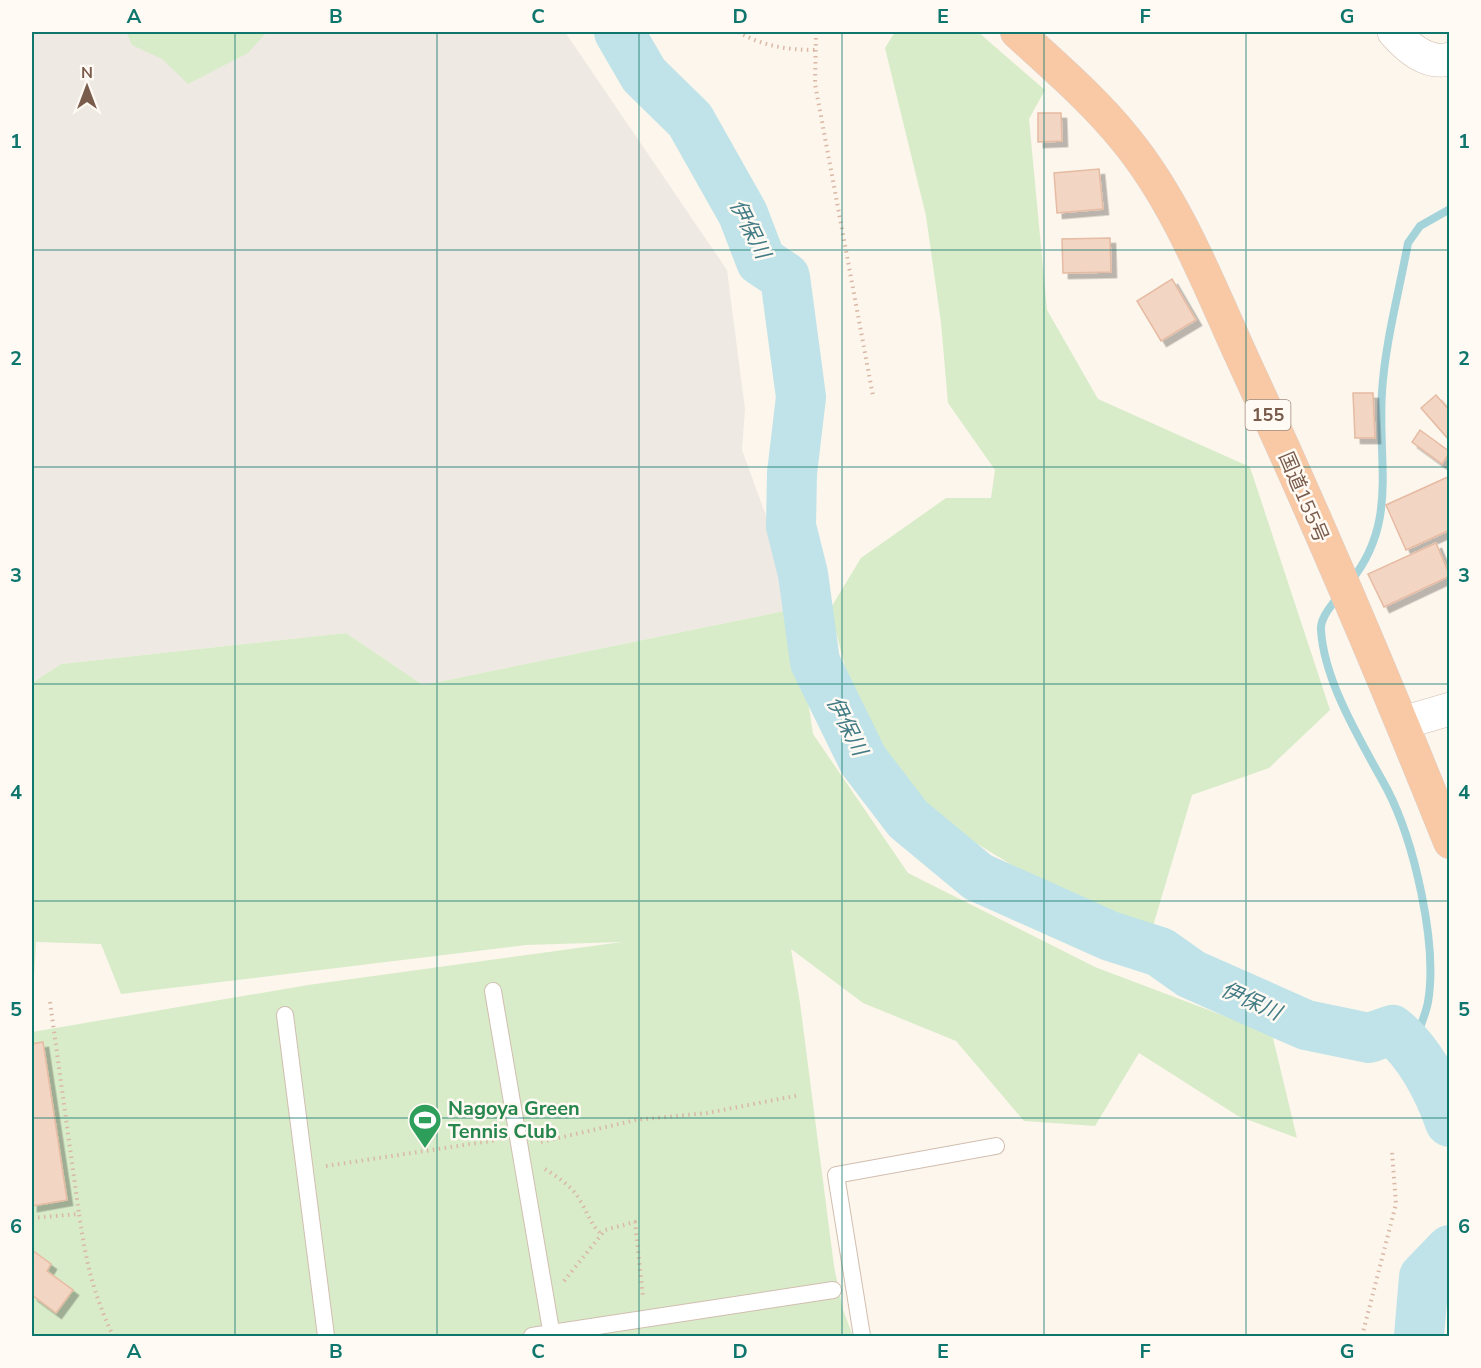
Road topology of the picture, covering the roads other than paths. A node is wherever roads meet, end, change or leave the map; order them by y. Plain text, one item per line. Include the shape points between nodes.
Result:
1 (1017, 32) edge
2 (1394, 32) edge
3 (1449, 59) edge
4 (1449, 708) edge
5 (1402, 723) junction
6 (1449, 842) edge
7 (493, 991) dead end
8 (285, 1015) dead end
9 (996, 1146) dead end
10 (833, 1290) dead end
11 (552, 1335) edge
12 (326, 1336) edge
13 (532, 1336) edge
14 (862, 1336) edge

1 - 5 highway, 国道155号 / 155 via 1126,140 1176,215 1269,416
2 - 3 street via 1427,58
4 - 5 street
5 - 6 highway, 国道155号 / 155
7 - 11 lane
8 - 12 lane
9 - 14 lane via 836,1175
10 - 11 lane
11 - 13 lane

